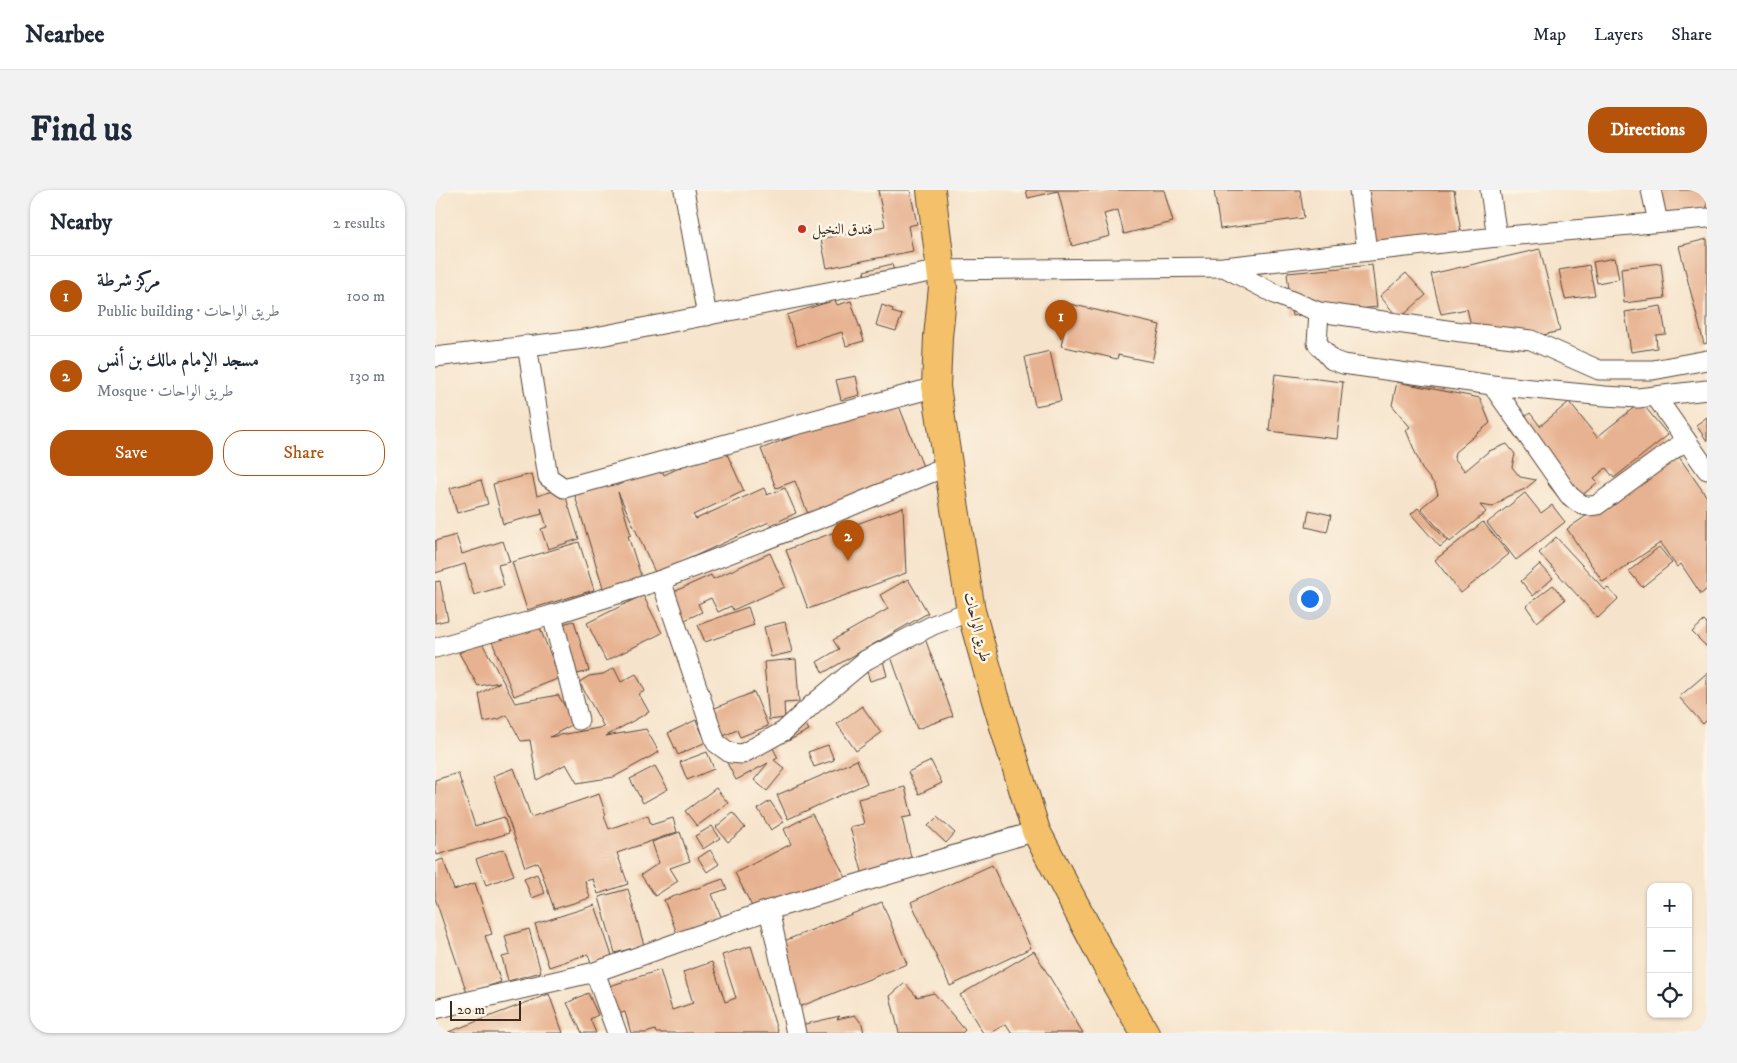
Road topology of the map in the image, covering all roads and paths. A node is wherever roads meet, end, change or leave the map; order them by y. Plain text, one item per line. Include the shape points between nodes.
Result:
1 (684, 190) edge
2 (931, 190) edge
3 (1359, 190) edge
4 (1490, 190) edge
5 (1651, 190) edge
6 (1707, 218) edge
7 (1658, 222) junction
8 (1497, 237) junction
9 (1367, 251) junction
10 (1224, 267) junction
11 (941, 270) junction
12 (1319, 312) junction
13 (707, 316) junction
14 (527, 345) junction
15 (435, 357) edge
16 (1707, 360) edge
17 (1492, 385) junction
18 (936, 387) junction
19 (1707, 390) edge
20 (1656, 397) junction
21 (1686, 440) junction
22 (947, 466) junction
23 (1707, 470) edge
24 (661, 580) junction
25 (971, 611) junction
26 (552, 615) junction
27 (435, 648) edge
28 (579, 720) dead end
29 (1036, 831) junction
30 (769, 910) junction
31 (595, 972) junction
32 (435, 1009) edge
33 (617, 1033) edge
34 (796, 1033) edge
35 (1145, 1033) edge

1 - 13 street
2 - 11 main road, طريق الواحات
3 - 9 street
4 - 8 street
5 - 7 street
6 - 7 street
7 - 8 street
8 - 9 street
9 - 10 street
10 - 11 street
10 - 12 street via 1277,295
11 - 13 street
11 - 18 main road, طريق الواحات via 943,287
12 - 16 street via 1531,340 1599,370 1653,370
12 - 17 street via 1317,343 1332,360
13 - 14 street via 585,339
14 - 15 street
14 - 18 street via 548,477 564,488
17 - 20 street via 1605,396
17 - 21 street via 1569,494 1582,506 1597,505
18 - 22 main road, طريق الواحات
19 - 20 street
20 - 21 street
21 - 23 street
22 - 24 street
22 - 25 main road, طريق الواحات
24 - 25 street via 716,743 730,753 742,754 784,731 866,660 933,625
24 - 26 street
25 - 29 main road, طريق الواحات
26 - 27 street
26 - 28 street
29 - 30 street
29 - 35 main road, طريق الواحات
30 - 31 street
30 - 34 street
31 - 32 street
31 - 33 street

